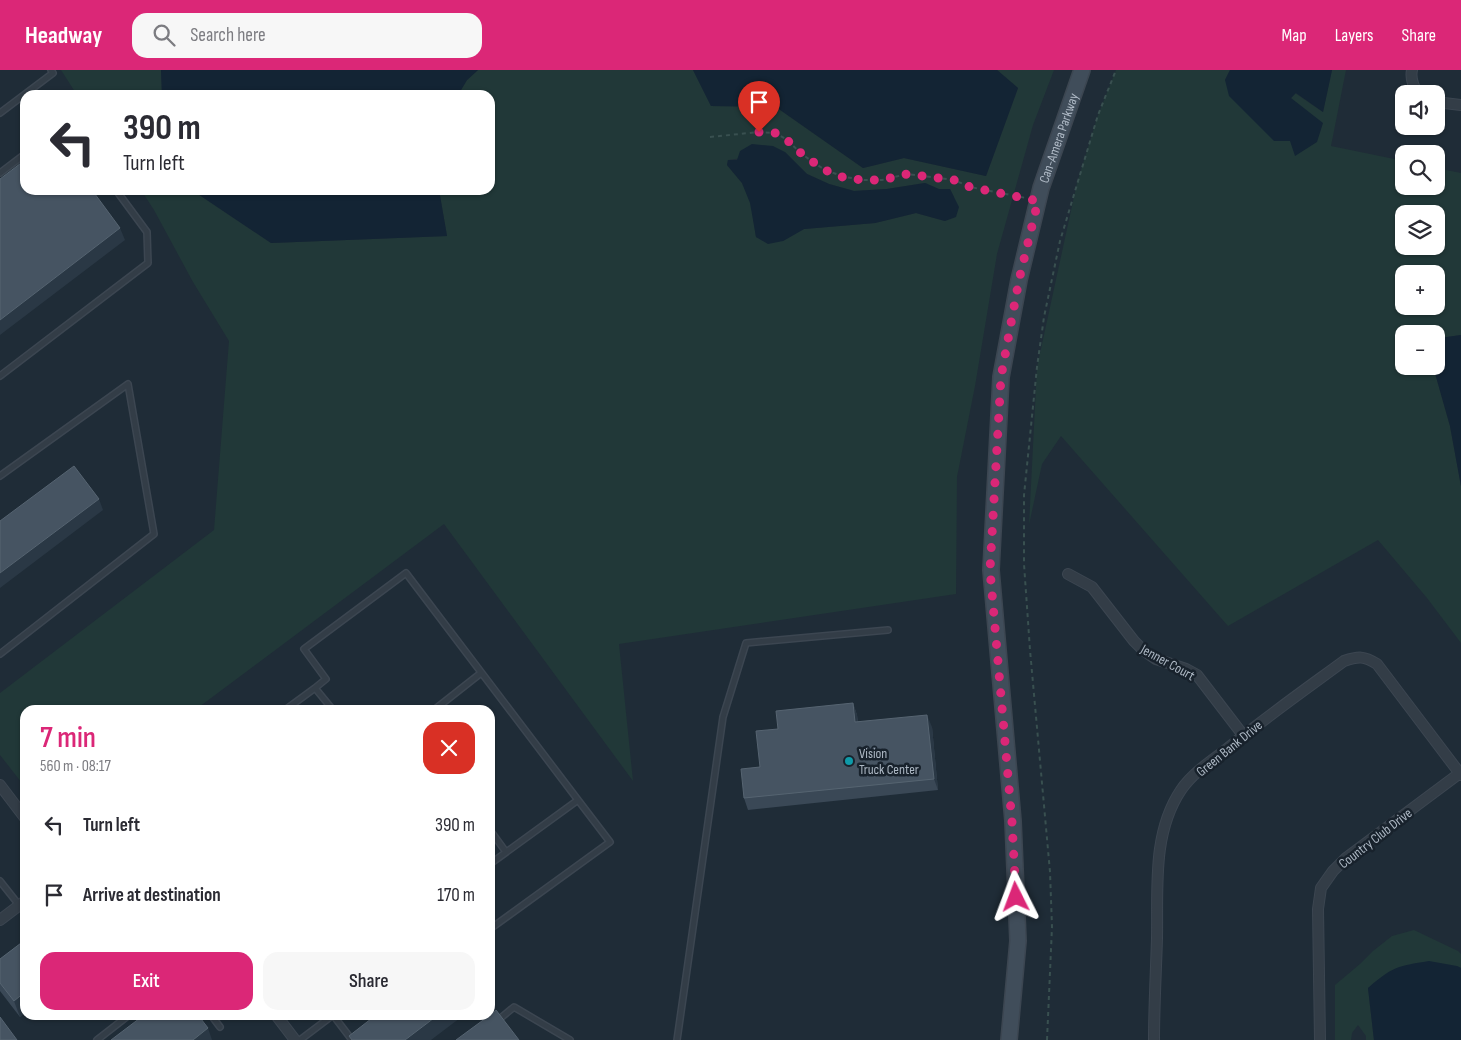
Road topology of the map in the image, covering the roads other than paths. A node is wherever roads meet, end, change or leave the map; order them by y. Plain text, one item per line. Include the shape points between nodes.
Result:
1 (51, 70) edge
2 (1082, 70) edge
3 (1412, 70) edge
4 (1413, 85) edge
5 (30, 90) edge
6 (20, 98) edge
7 (1445, 103) edge
8 (1461, 105) edge
9 (0, 113) edge
10 (20, 158) edge
11 (0, 173) edge
12 (120, 195) edge
13 (0, 376) edge
14 (0, 476) edge
15 (1068, 574) dead end
16 (888, 630) dead end
17 (0, 654) edge
18 (482, 673) junction
19 (315, 688) junction
20 (291, 705) edge
21 (328, 705) edge
22 (440, 705) edge
23 (1243, 734) junction
24 (1461, 774) edge
25 (0, 785) edge
26 (578, 800) junction
27 (20, 811) edge
28 (495, 837) edge
29 (506, 852) junction
30 (495, 860) edge
31 (0, 882) edge
32 (20, 901) edge
33 (20, 905) edge
34 (0, 920) edge
35 (495, 925) edge
36 (123, 1020) edge
37 (215, 1020) edge
38 (281, 1020) edge
39 (326, 1020) edge
40 (337, 1020) edge
41 (493, 1024) edge
42 (220, 1027) dead end
43 (97, 1040) edge
44 (295, 1040) edge
45 (300, 1040) edge
46 (352, 1040) edge
47 (570, 1040) edge
48 (677, 1040) edge
49 (1010, 1040) edge
50 (1154, 1040) edge
51 (1320, 1040) edge

1 - 5 lane via 53,73
2 - 49 main road, Can-Amera Parkway via 1041,188 1001,377 990,570 1012,822 1018,941
3 - 4 street
6 - 9 lane
7 - 8 street
10 - 11 lane
12 - 13 lane via 147,232 148,263
14 - 17 lane via 128,384 154,534
15 - 23 street, Jenner Court via 1092,587 1143,650 1197,675
16 - 48 lane via 746,642 723,717
18 - 19 lane via 406,573 304,649 326,679
18 - 22 lane
18 - 26 lane
19 - 20 lane
19 - 21 lane
23 - 24 street, Green Bank Drive via 1344,661 1357,656 1377,664
23 - 50 street, Green Bank Drive via 1181,789 1166,820 1161,839 1159,874
24 - 51 street, Country Club Drive via 1346,858 1321,888 1318,909
25 - 27 street
26 - 29 lane
26 - 35 lane via 610,842
28 - 29 lane
29 - 30 lane
31 - 32 lane
33 - 34 street
36 - 43 lane
37 - 42 lane
38 - 44 street
39 - 45 lane
40 - 46 lane
41 - 47 lane via 514,1007

